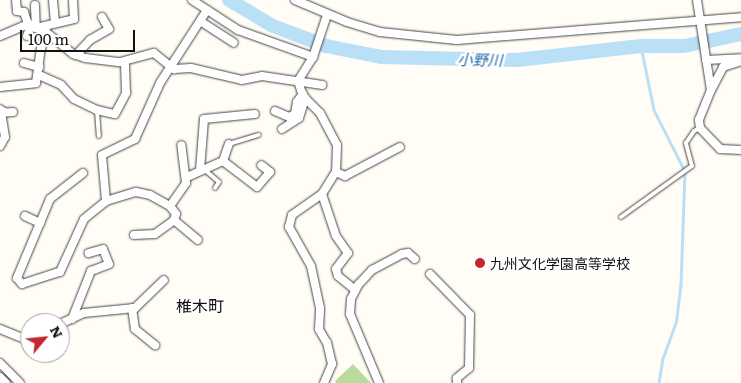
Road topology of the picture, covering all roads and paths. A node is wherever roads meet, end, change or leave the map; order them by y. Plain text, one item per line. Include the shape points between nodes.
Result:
1 (16, 0) edge
2 (53, 0) edge
3 (73, 0) edge
4 (192, 0) edge
5 (697, 0) edge
6 (300, 1) edge
7 (34, 5) dead end
8 (207, 10) junction
9 (102, 17) dead end
10 (326, 17) junction
11 (741, 17) edge
12 (200, 21) junction
13 (702, 22) junction
14 (55, 23) junction
15 (32, 26) junction
16 (46, 32) junction
17 (0, 36) edge
18 (27, 36) dead end
19 (234, 43) dead end
20 (76, 55) junction
21 (313, 56) junction
22 (705, 56) junction
23 (741, 60) edge
24 (125, 62) junction
25 (24, 63) dead end
26 (171, 66) junction
27 (39, 71) junction
28 (298, 81) junction
29 (322, 85) dead end
30 (0, 87) edge
31 (711, 90) junction
32 (304, 96) junction
33 (97, 110) junction
34 (275, 111) dead end
35 (4, 112) edge
36 (255, 114) dead end
37 (700, 128) junction
38 (282, 129) dead end
39 (259, 135) dead end
40 (99, 136) dead end
41 (229, 144) joint
42 (181, 145) dead end
43 (0, 146) edge
44 (400, 147) dead end
45 (741, 150) edge
46 (223, 161) junction
47 (261, 165) dead end
48 (202, 169) junction
49 (336, 172) junction
50 (78, 173) dead end
51 (186, 177) junction
52 (215, 188) dead end
53 (322, 194) junction
54 (106, 201) junction
55 (170, 206) junction
56 (25, 216) dead end
57 (621, 218) dead end
58 (174, 220) junction
59 (40, 223) junction
60 (134, 235) dead end
61 (198, 240) dead end
62 (89, 254) dead end
63 (415, 259) dead end
64 (430, 274) dead end
65 (164, 280) dead end
66 (356, 290) junction
67 (132, 308) junction
68 (72, 319) joint
69 (0, 329) edge
70 (20, 337) edge
71 (155, 345) dead end
72 (1, 365) edge
73 (0, 377) edge
74 (6, 383) edge
75 (20, 383) edge
76 (324, 383) edge
77 (379, 383) edge
78 (457, 383) edge

1 - 15 street via 17,11 24,12
2 - 14 street
3 - 14 street via 74,19
4 - 8 street
5 - 13 street
6 - 10 street
7 - 15 street
8 - 12 street
8 - 21 street via 238,30
9 - 20 street via 109,29 90,40
10 - 13 street via 380,32 457,40
10 - 21 street
11 - 13 street
12 - 19 street
12 - 26 street
13 - 22 street
14 - 15 street
15 - 16 street
15 - 17 street
15 - 18 street
16 - 20 street
16 - 27 street
20 - 24 street
21 - 28 street
22 - 23 street
22 - 31 street
23 - 31 street via 723,67
24 - 26 street via 154,53
24 - 33 street via 126,93 116,114
25 - 27 street
26 - 28 street via 242,80 262,76
26 - 54 street via 142,117 135,139 102,155
27 - 30 street via 36,84
27 - 33 street
28 - 29 street
28 - 32 street
31 - 37 street via 699,120
32 - 34 street via 297,102 295,114 289,118
32 - 38 street via 299,118
32 - 49 street via 320,113 337,145
33 - 40 lane
35 - 43 street via 4,136
36 - 48 street via 204,119
37 - 45 street via 720,148
37 - 57 lane via 686,143 692,166
39 - 41 lane
41 - 46 street
42 - 51 street
44 - 49 street via 345,176
46 - 47 street via 257,187 270,172
46 - 48 street
48 - 51 street
48 - 52 lane via 219,182
49 - 53 street
50 - 59 street via 50,199
51 - 55 street via 186,183
53 - 66 street via 332,228 348,253 336,269 338,276
53 - 76 street via 292,215 289,228 311,266 320,308 319,329 327,343 332,364
54 - 55 street via 136,192 150,194
54 - 59 street via 84,219 60,272 22,284 17,278
55 - 58 street via 176,214
56 - 59 street
58 - 60 street via 155,234
58 - 61 street
62 - 68 street via 103,249 110,268 92,271
63 - 66 street via 408,253 402,254 372,270
64 - 78 street via 470,315 469,368 457,378
65 - 67 street
66 - 77 street via 350,314
67 - 68 street via 110,309
67 - 71 street via 136,329
69 - 70 street
72 - 75 street
73 - 74 street

